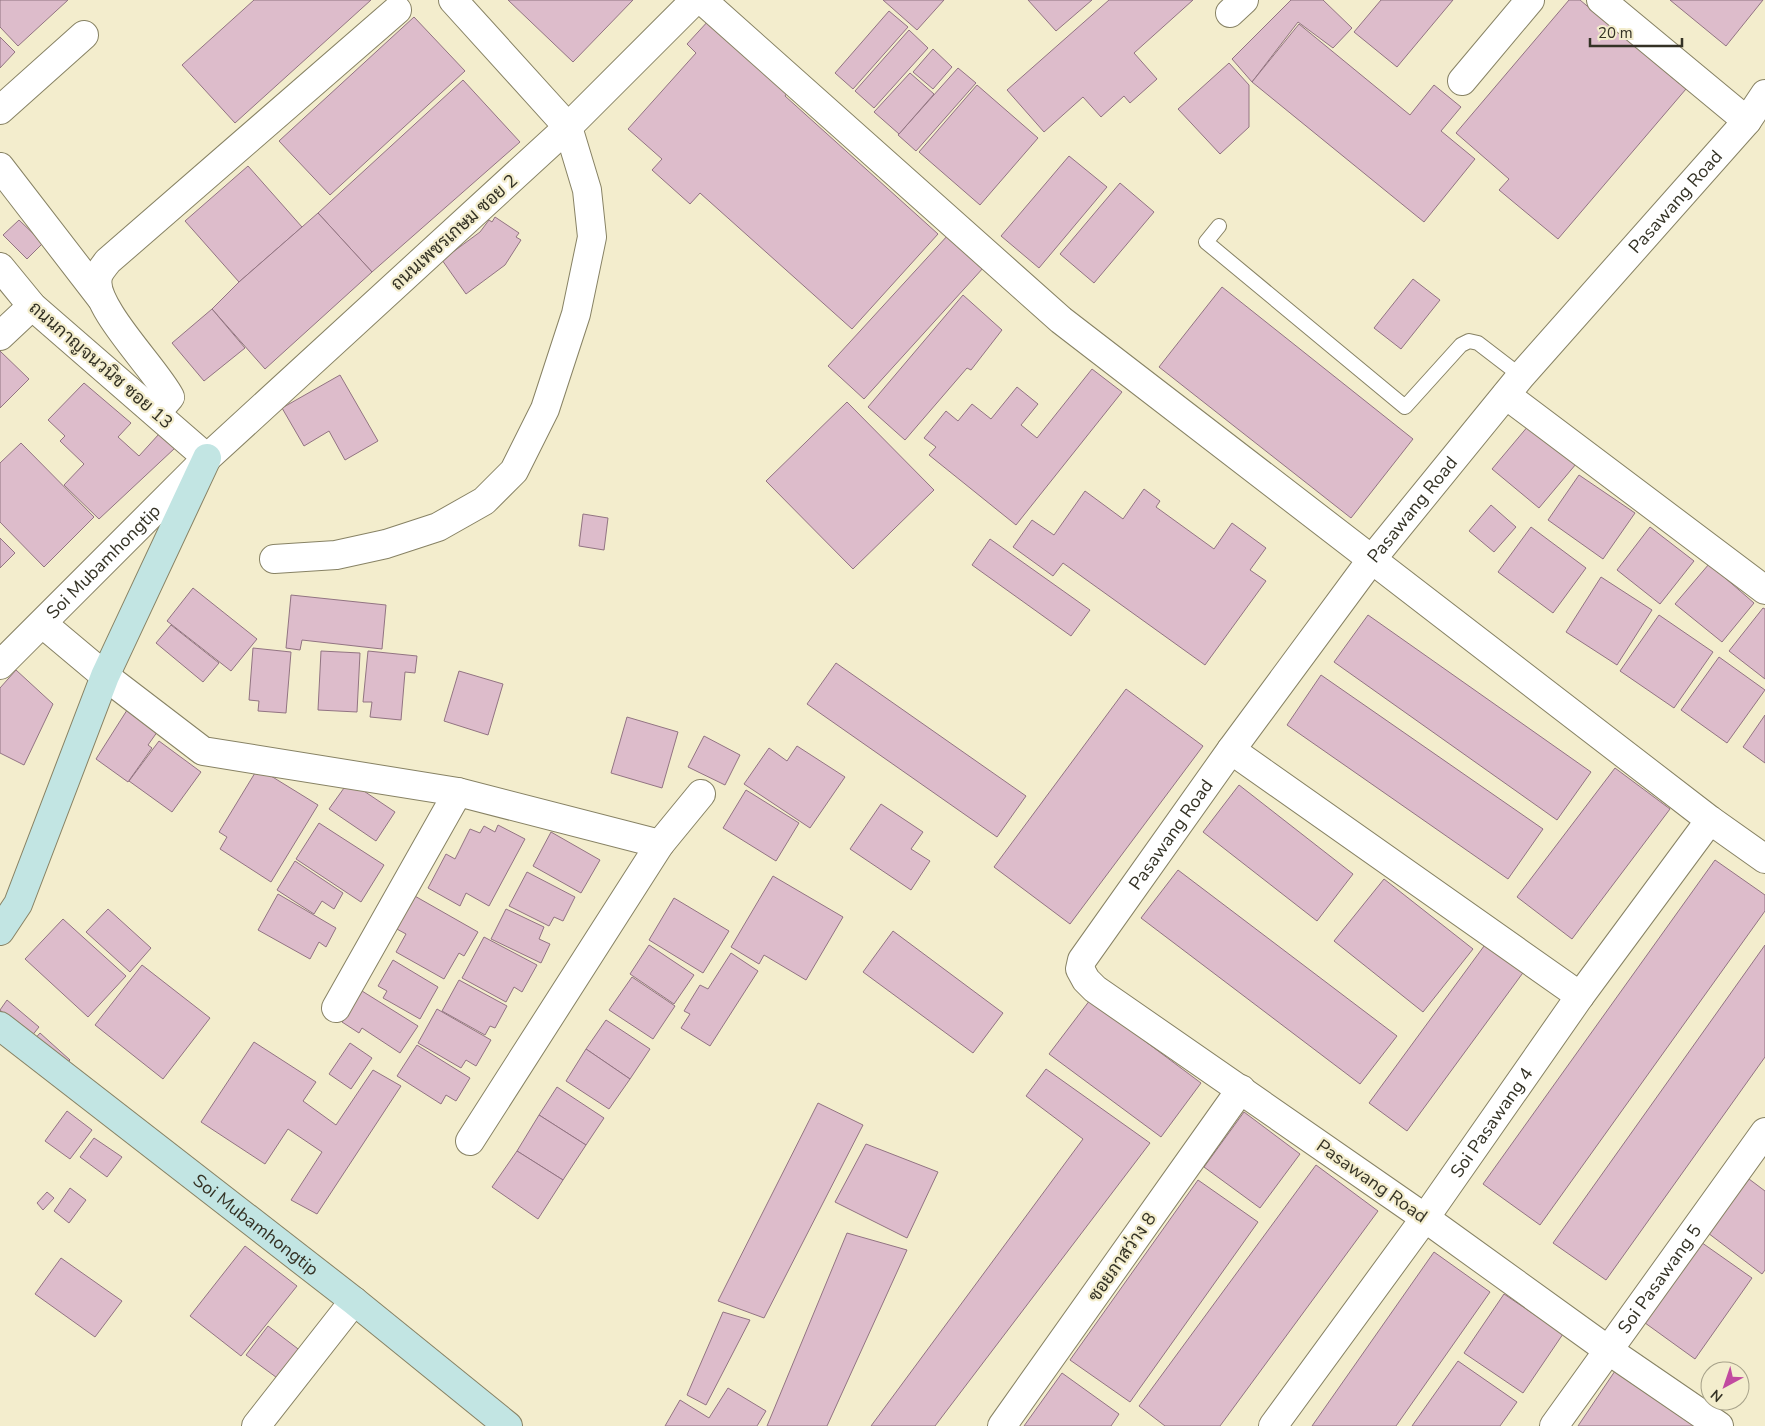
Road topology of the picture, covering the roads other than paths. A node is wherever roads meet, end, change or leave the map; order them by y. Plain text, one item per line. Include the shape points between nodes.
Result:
1 (453, 0) edge
2 (695, 0) edge
3 (702, 0) edge
4 (1530, 0) edge
5 (1601, 0) edge
6 (397, 10) dead end
7 (84, 35) dead end
8 (1462, 81) dead end
9 (1765, 94) edge
10 (0, 110) edge
11 (1747, 121) junction
12 (568, 127) junction
13 (0, 167) edge
14 (1219, 226) dead end
15 (0, 267) edge
16 (100, 298) junction
17 (32, 306) junction
18 (0, 336) edge
19 (1513, 386) junction
20 (156, 414) junction
21 (207, 458) junction
22 (274, 559) dead end
23 (1372, 560) junction
24 (1765, 590) edge
25 (43, 624) junction
26 (0, 666) edge
27 (105, 676) junction
28 (1231, 750) junction
29 (458, 792) junction
30 (701, 794) dead end
31 (1710, 820) junction
32 (660, 844) junction
33 (1765, 859) edge
34 (0, 931) edge
35 (1580, 996) junction
36 (336, 1008) dead end
37 (0, 1026) edge
38 (1241, 1089) junction
39 (1765, 1132) edge
40 (470, 1141) dead end
41 (1425, 1218) junction
42 (354, 1301) junction
43 (1608, 1350) junction
44 (258, 1425) edge
45 (508, 1426) edge
46 (1002, 1426) edge
47 (1272, 1426) edge
48 (1554, 1426) edge
49 (1719, 1426) edge

1 - 12 street
2 - 12 street, ถนนเพชรเกษม ซอย 2
3 - 23 street via 1060,320
4 - 8 street
5 - 11 street
6 - 16 street via 108,261 98,277
7 - 10 street
9 - 11 street, Pasawang Road
11 - 19 street, Pasawang Road
12 - 21 street, ถนนเพชรเกษม ซอย 2
12 - 22 street via 588,190 592,237 576,314 545,409 514,471 484,501 438,527 386,544 336,555
13 - 16 street
14 - 19 lane via 1206,242 1405,407 1460,345 1469,341 1478,343
15 - 17 street, ถนนกาญจนวนิช ซอย 13
16 - 20 street via 170,397
17 - 18 street
17 - 20 street, ถนนกาญจนวนิช ซอย 13
19 - 23 street, Pasawang Road
19 - 24 street
20 - 21 street, ถนนกาญจนวนิช ซอย 13
21 - 25 street, Soi Mubamhongtip
21 - 27 street
23 - 28 street, Pasawang Road
23 - 31 street
25 - 26 street, Soi Mubamhongtip
25 - 27 street
27 - 29 street via 204,750
27 - 34 street via 18,904
28 - 35 street
28 - 38 street, Pasawang Road via 1082,960 1080,969 1095,989
29 - 32 street
29 - 36 street
30 - 32 street
31 - 33 street
31 - 35 street, Soi Pasawang 4
32 - 40 street
35 - 41 street, Soi Pasawang 4
37 - 42 street, Soi Mubamhongtip
38 - 41 street, Pasawang Road
38 - 46 street, ซอยภาสว่าง 8
39 - 43 street, Soi Pasawang 5
41 - 43 street, Pasawang Road
41 - 47 street, Soi Pasawang 4
42 - 44 street
42 - 45 street, Soi Mubamhongtip
43 - 48 street, Soi Pasawang 5
43 - 49 street, Pasawang Road

